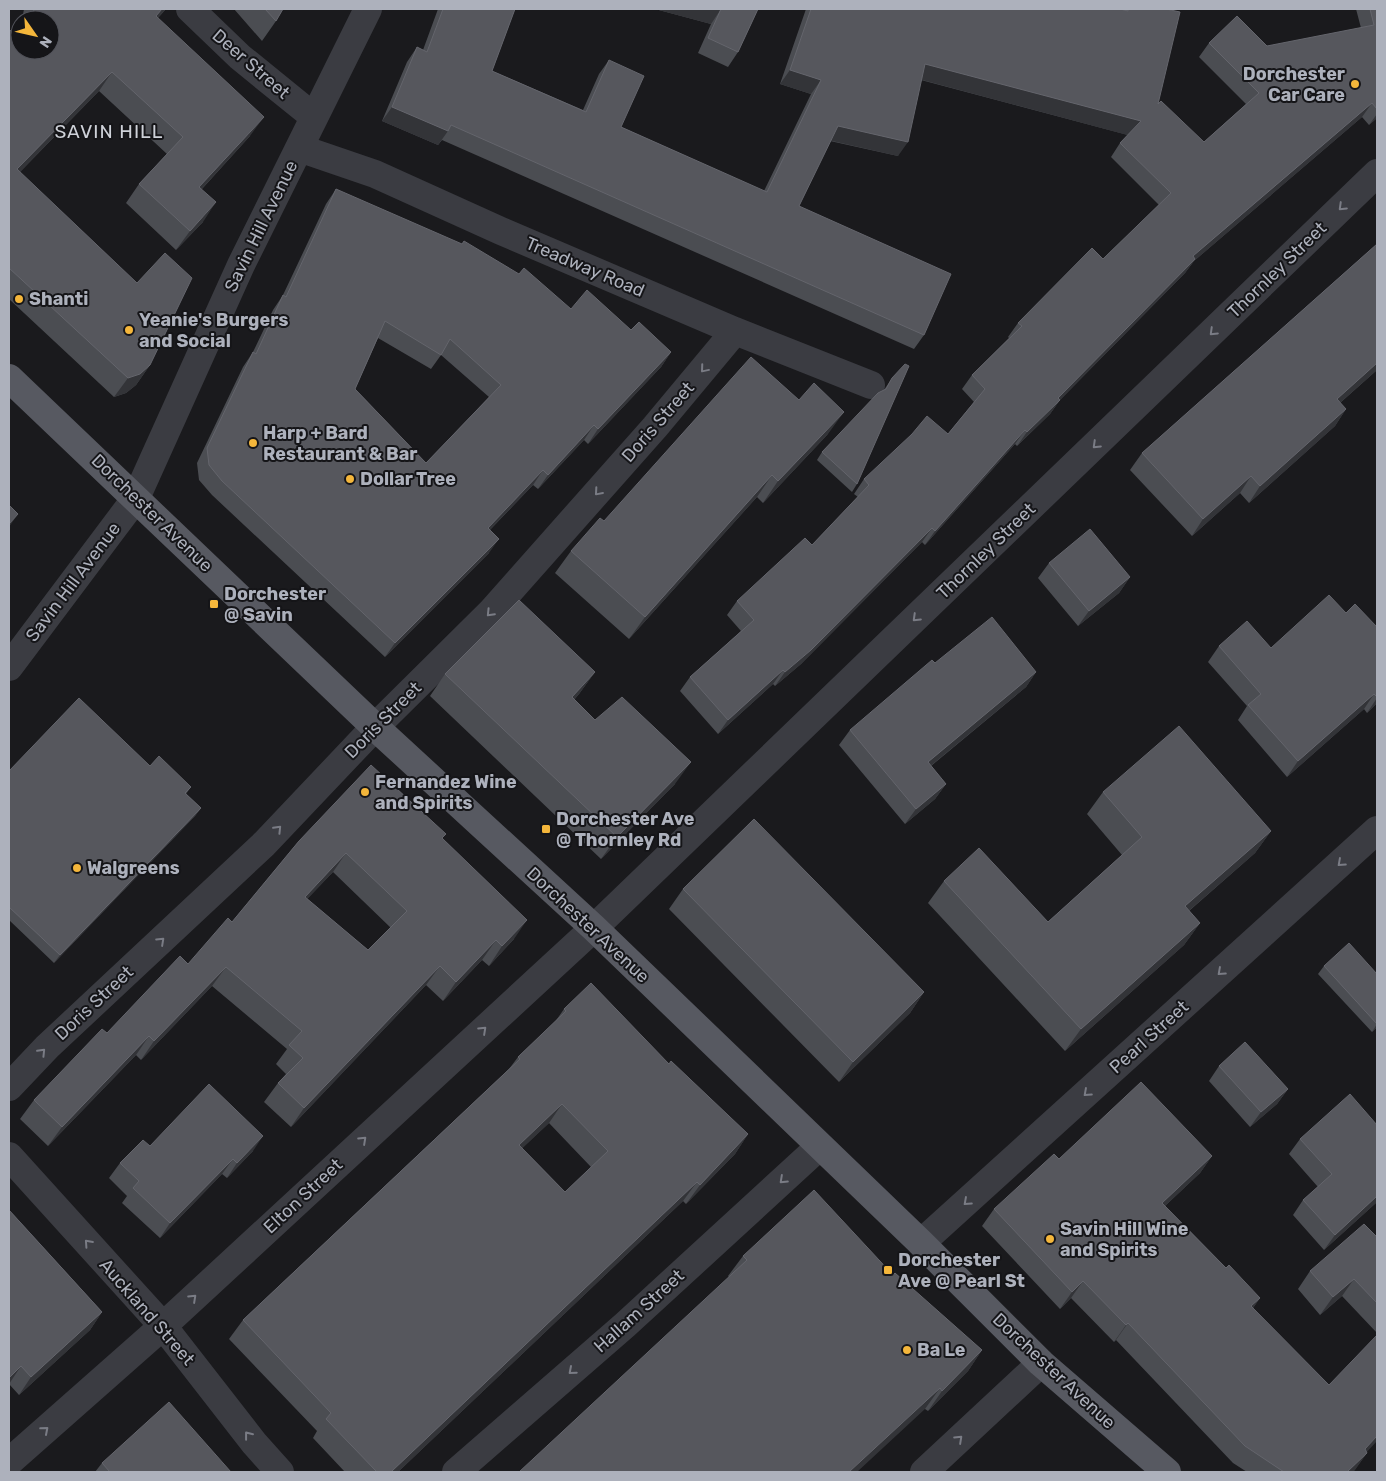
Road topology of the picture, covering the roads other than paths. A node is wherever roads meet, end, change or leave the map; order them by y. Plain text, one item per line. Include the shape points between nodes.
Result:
1 (190, 9) edge
2 (368, 9) edge
3 (314, 117) junction
4 (299, 148) junction
5 (1377, 173) edge
6 (735, 331) junction
7 (9, 378) edge
8 (871, 385) dead end
9 (136, 498) junction
10 (9, 667) edge
11 (375, 727) junction
12 (1377, 830) edge
13 (594, 928) junction
14 (9, 1087) edge
15 (819, 1147) junction
16 (9, 1156) edge
17 (921, 1243) junction
18 (163, 1326) junction
19 (1041, 1363) junction
20 (9, 1462) edge
21 (280, 1472) edge
22 (456, 1472) edge
23 (924, 1472) edge
24 (1167, 1472) edge

1 - 3 street, Deer Street via 240,57
2 - 3 street, Savin Hill Avenue
3 - 4 street, Savin Hill Avenue
4 - 6 street, Treadway Road via 375,174
4 - 9 street, Savin Hill Avenue via 241,266
5 -> 13 street, Thornley Street
6 - 8 street, Treadway Road
6 -> 11 street, Doris Street via 655,427 491,612
7 - 9 main road, Dorchester Avenue
9 - 10 street, Savin Hill Avenue
9 - 11 main road, Dorchester Avenue
11 - 13 main road, Dorchester Avenue
14 -> 11 street, Doris Street via 51,1043 263,845
12 -> 17 street, Pearl Street
13 - 15 main road, Dorchester Avenue
18 -> 13 street, Elton Street
15 - 17 main road, Dorchester Avenue
15 -> 22 street, Hallam Street
18 -> 16 street, Auckland Street
17 - 19 main road, Dorchester Avenue
20 -> 18 street, Elton Street
21 -> 18 street, Auckland Street
23 -> 19 street
19 - 24 main road, Dorchester Avenue

